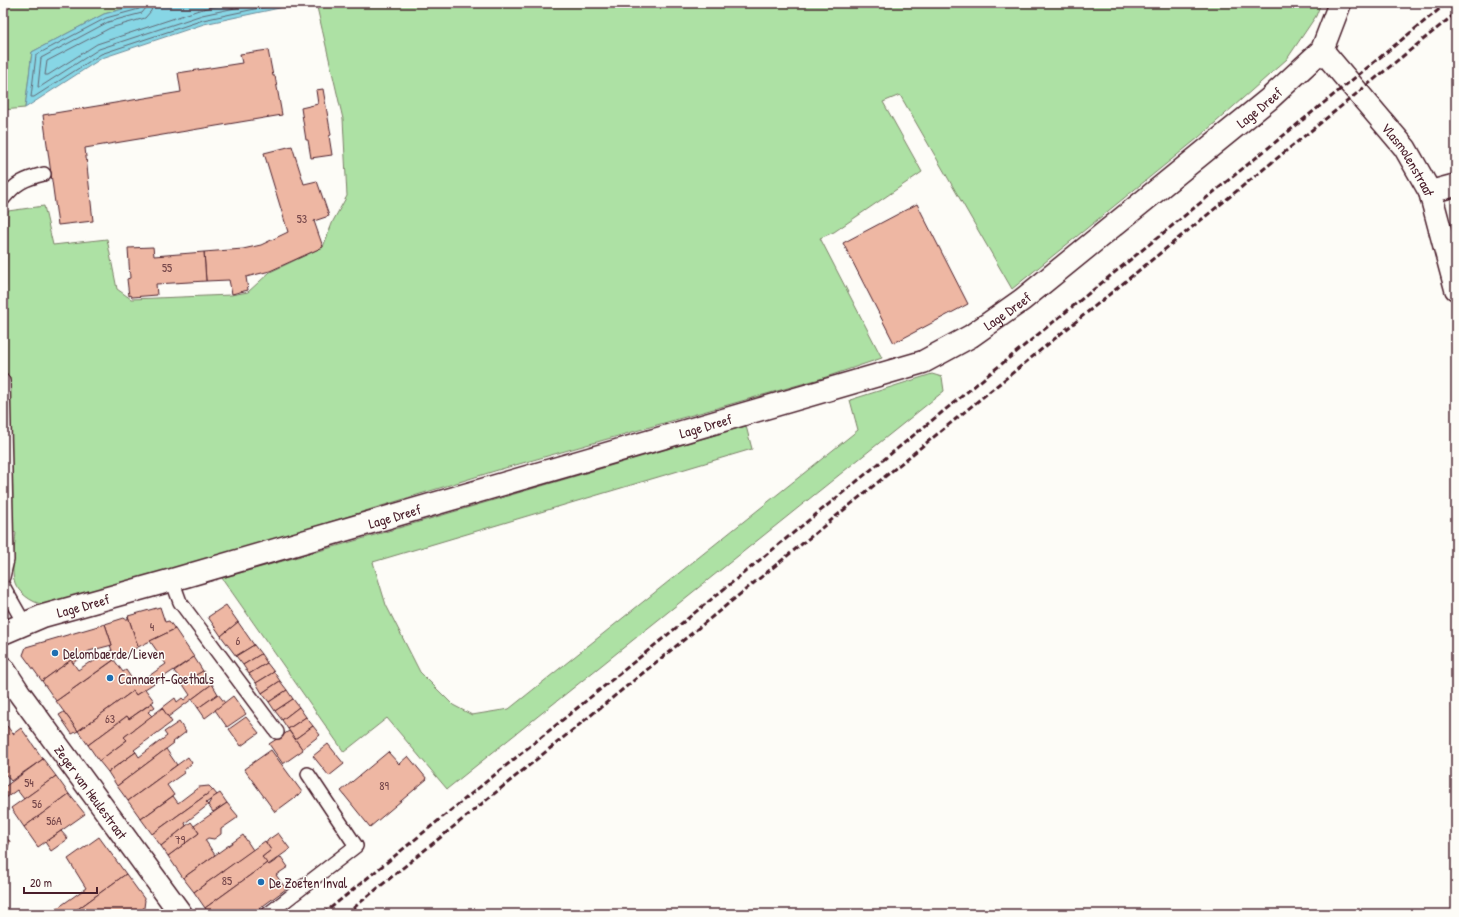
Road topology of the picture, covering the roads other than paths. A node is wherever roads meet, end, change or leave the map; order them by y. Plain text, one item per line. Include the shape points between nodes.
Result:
1 (1340, 3) edge
2 (1322, 50) junction
3 (44, 174) dead end
4 (1456, 185) edge
5 (1430, 192) junction
6 (3, 199) edge
7 (1456, 289) edge
8 (3, 382) edge
9 (3, 577) edge
10 (172, 580) junction
11 (3, 586) edge
12 (24, 623) junction
13 (3, 633) edge
14 (3, 668) edge
15 (276, 732) dead end
16 (308, 774) dead end
17 (181, 914) edge
18 (268, 914) edge

1 - 2 street
2 - 5 street, Vlasmolenstraat via 1405,148
2 - 10 street, Lage Dreef via 1269,99 1022,300 971,336 923,362
3 - 6 lane via 17,183
4 - 5 street
5 - 7 street, Vlasmolenstraat
8 - 9 lane via 7,560
10 - 12 street, Lage Dreef
10 - 15 lane via 180,602
11 - 12 lane
12 - 13 street, Lage Dreef
14 - 17 street, Zeger van Heulestraat
16 - 18 lane via 356,846

